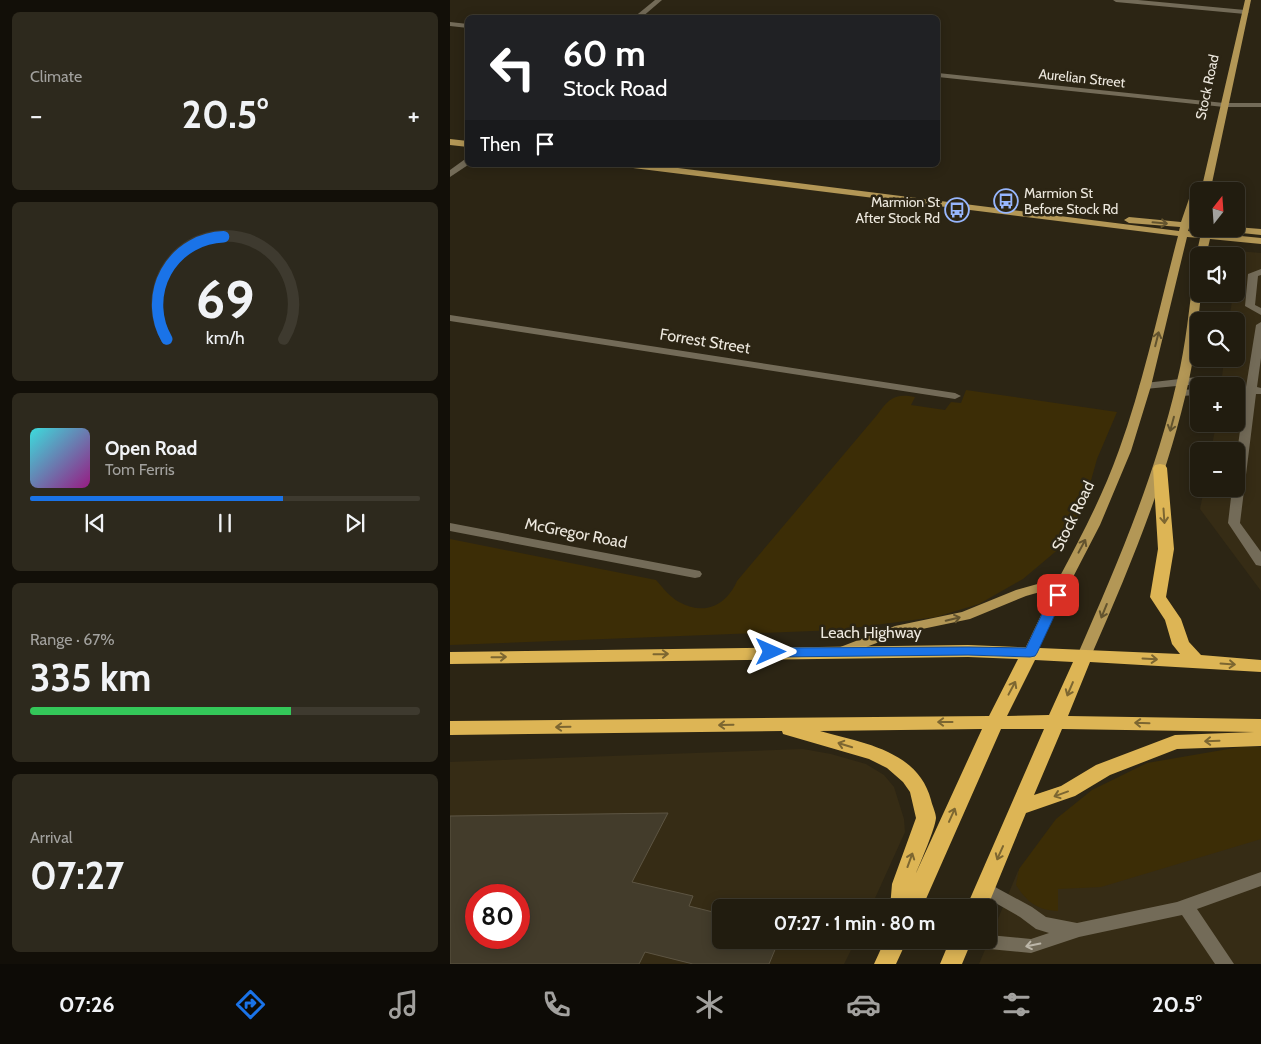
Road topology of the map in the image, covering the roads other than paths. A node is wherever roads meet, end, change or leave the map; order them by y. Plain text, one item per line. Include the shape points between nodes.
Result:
1 (659, 0) edge
2 (1116, 0) edge
3 (1248, 0) edge
4 (1245, 12) junction
5 (640, 15) edge
6 (450, 24) edge
7 (465, 26) edge
8 (940, 75) edge
9 (1224, 105) junction
10 (1261, 105) edge
11 (1261, 111) edge
12 (450, 136) edge
13 (465, 138) edge
14 (450, 142) edge
15 (465, 144) edge
16 (465, 162) edge
17 (650, 167) edge
18 (693, 167) edge
19 (450, 174) edge
20 (1209, 182) edge
21 (1190, 213) edge
22 (1190, 229) edge
23 (1185, 230) junction
24 (1190, 230) edge
25 (1245, 230) edge
26 (1261, 232) edge
27 (1243, 238) edge
28 (1261, 241) edge
29 (1261, 272) edge
30 (1256, 298) edge
31 (1196, 302) edge
32 (1261, 312) edge
33 (450, 318) edge
34 (1261, 325) edge
35 (1183, 381) junction
36 (1190, 381) edge
37 (1145, 386) junction
38 (1255, 390) edge
39 (1190, 393) edge
40 (1180, 394) junction
41 (955, 396) dead end
42 (1160, 468) junction
43 (450, 527) edge
44 (1261, 562) edge
45 (695, 574) dead end
46 (1064, 582) junction
47 (840, 652) junction
48 (1030, 653) junction
49 (1084, 656) junction
50 (450, 658) edge
51 (1196, 661) junction
52 (1261, 666) edge
53 (994, 722) junction
54 (1056, 722) junction
55 (774, 725) junction
56 (1261, 726) edge
57 (450, 728) edge
58 (1261, 739) edge
59 (1020, 808) junction
60 (1261, 879) edge
61 (984, 888) junction
62 (901, 899) edge
63 (915, 899) edge
64 (980, 899) edge
65 (1185, 906) junction
66 (1079, 930) junction
67 (997, 943) edge
68 (892, 949) edge
69 (957, 949) edge
70 (885, 964) edge
71 (950, 964) edge
72 (1225, 964) edge

1 - 5 street
2 - 4 street
3 - 4 main road, Stock Road
4 - 9 main road, Stock Road
6 - 7 street
8 - 9 street, Aurelian Street
9 - 10 street
9 - 11 street via 1240,111
9 - 20 main road, Stock Road
12 - 13 main road
14 - 15 main road
16 - 19 street
17 - 23 main road
18 -> 23 main road
21 - 23 main road, Stock Road
22 - 23 main road
23 - 24 main road
37 -> 23 main road, Stock Road
25 - 26 main road
27 - 28 main road
29 - 30 street via 1252,274
30 - 32 street via 1250,306
31 - 35 main road
33 - 41 street, Forrest Street
34 - 38 street
35 - 36 street
35 - 37 street
35 - 40 main road
46 -> 37 main road, Stock Road via 1116,474
38 - 44 street via 1234,523
39 - 40 street
40 -> 42 main road
42 -> 49 main road
42 -> 51 highway via 1166,549 1158,596 1173,619 1181,644
43 - 45 street, McGregor Road
47 -> 46 main road via 900,630 965,616 1021,593
46 - 48 main road, Stock Road
47 - 48 highway, Leach Highway
50 -> 47 highway, Leach Highway
48 - 49 highway, Leach Highway
53 -> 48 highway, Stock Road
49 -> 51 highway, Leach Highway
49 -> 54 highway
51 -> 52 highway, Leach Highway
53 - 54 highway
53 -> 55 highway
63 -> 53 highway, Stock Road
56 -> 54 highway
54 - 59 highway
55 -> 57 highway
62 -> 55 highway via 902,884 926,818 910,777 894,763 874,754
58 -> 59 highway via 1175,742 1103,770 1068,792
59 -> 61 highway
60 - 65 street
61 - 64 highway
61 - 66 street via 1042,924
65 - 66 street
65 - 72 street
66 -> 67 street via 1031,946
68 - 70 highway
69 - 71 highway

